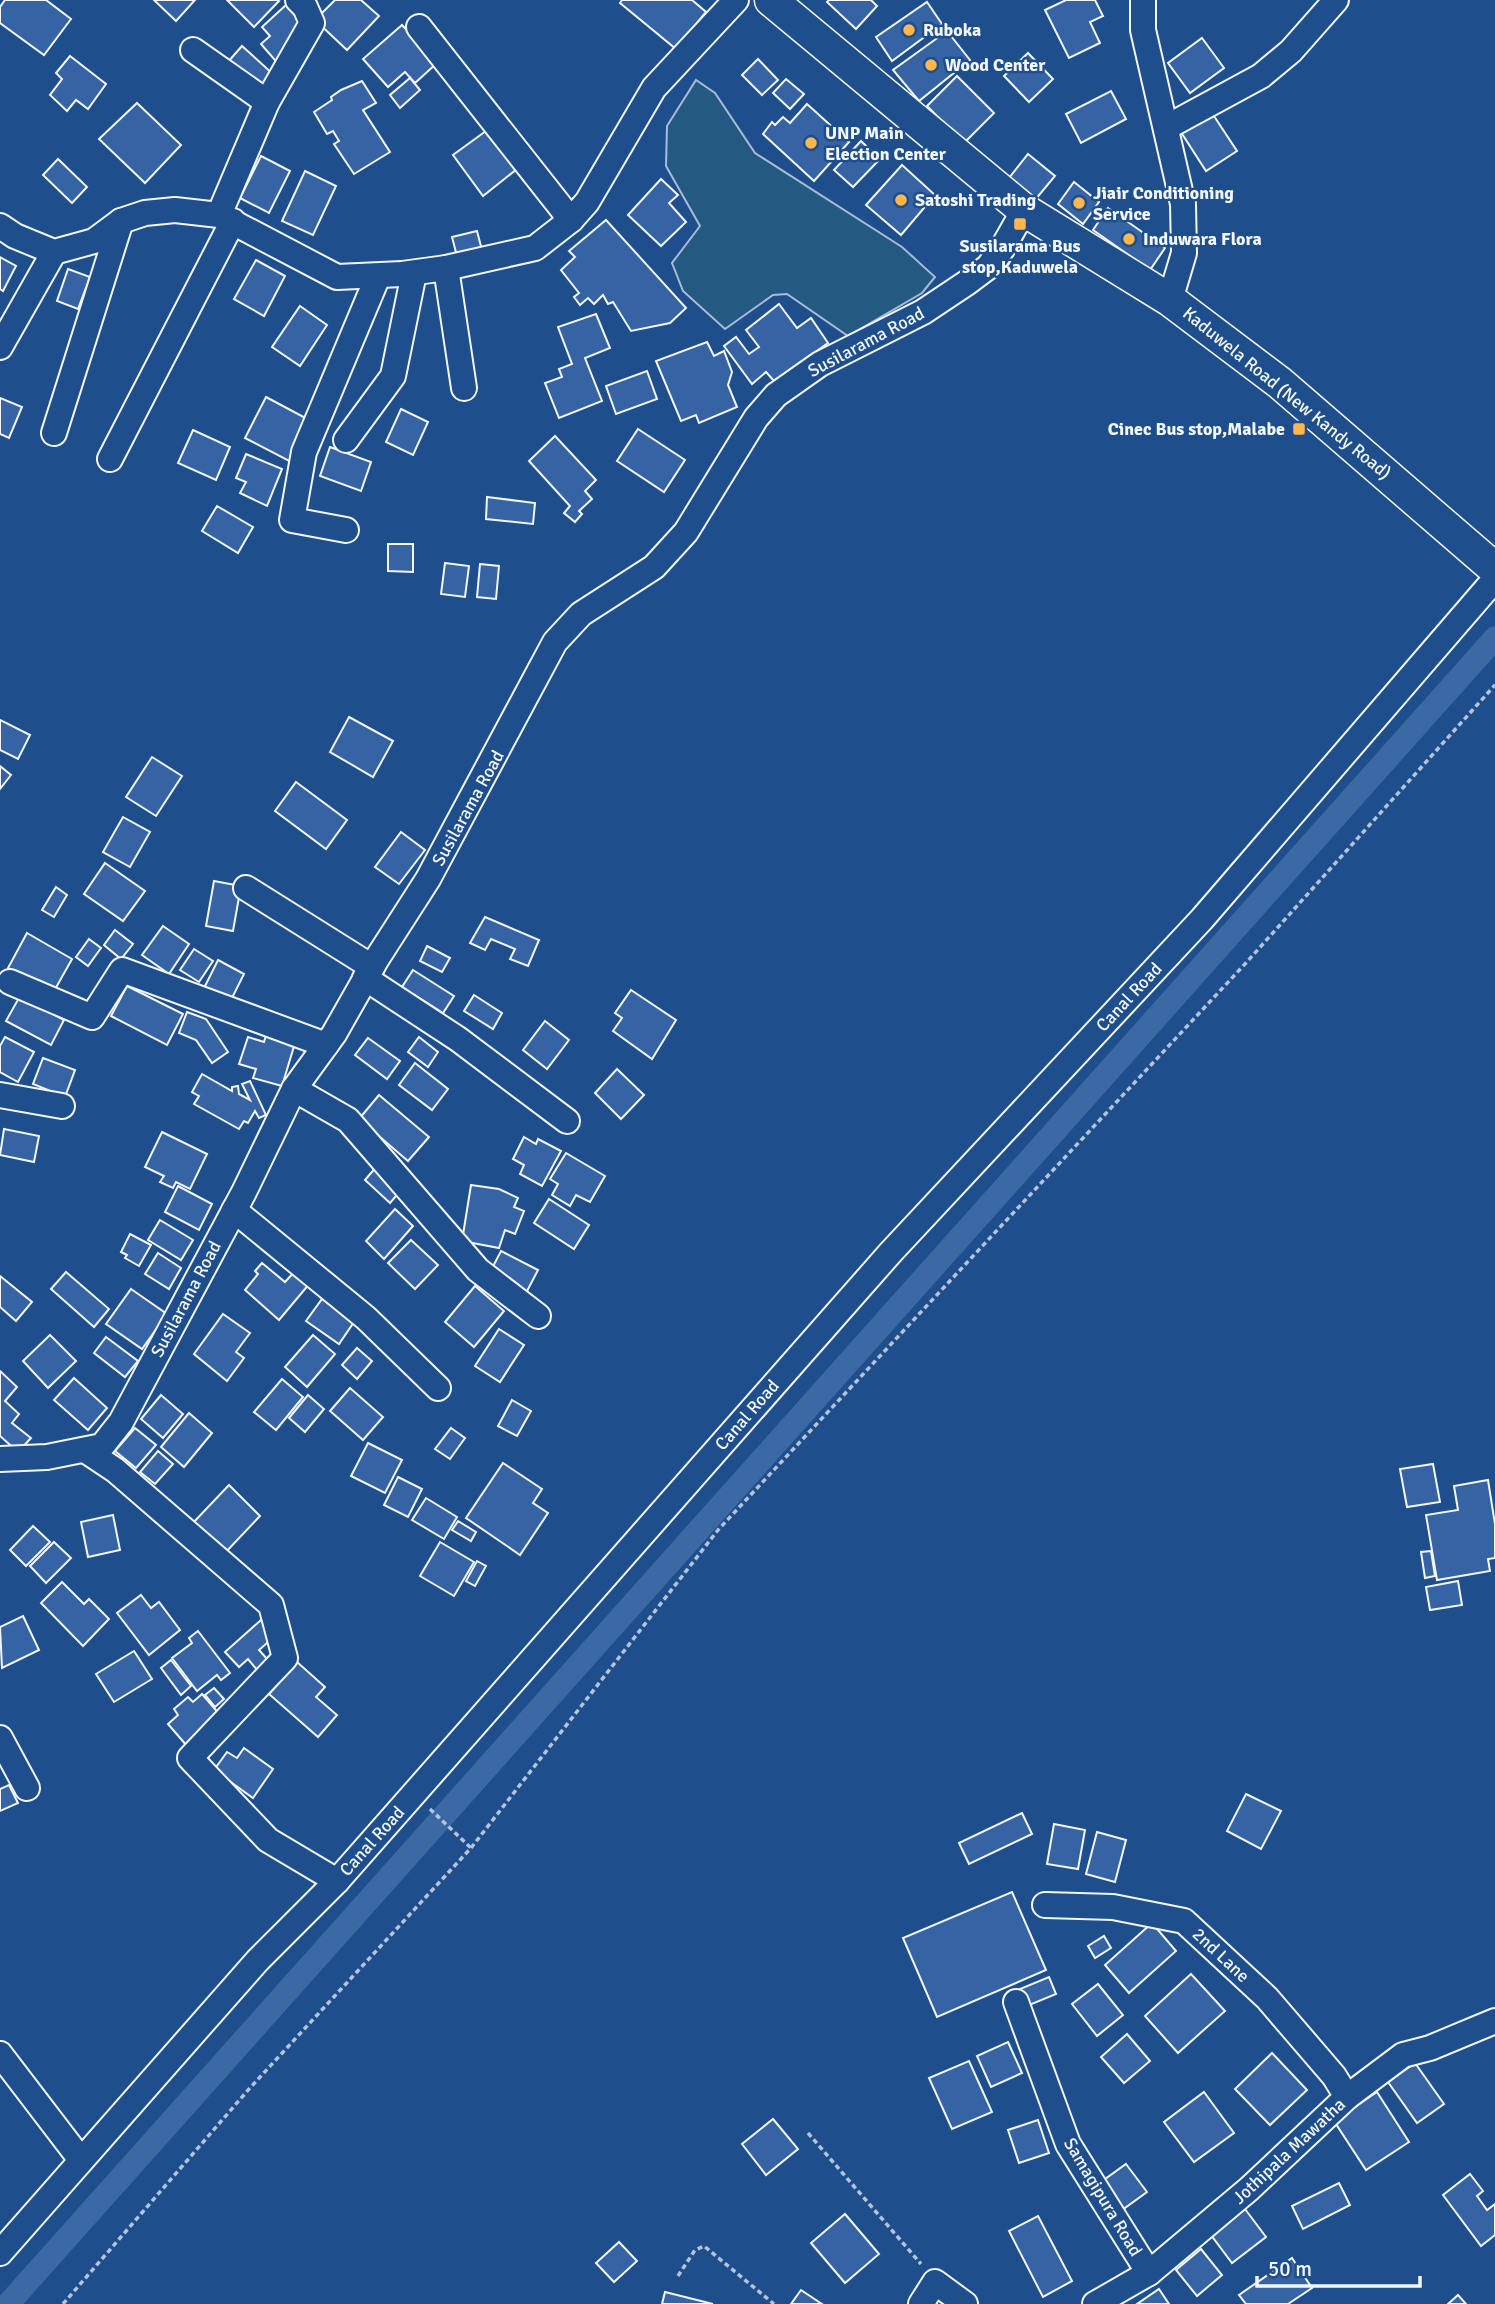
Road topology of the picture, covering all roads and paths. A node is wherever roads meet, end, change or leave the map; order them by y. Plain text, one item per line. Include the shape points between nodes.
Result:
1 (298, 0) edge
2 (736, 0) edge
3 (771, 0) edge
4 (1143, 0) edge
5 (1336, 0) edge
6 (419, 27) dead end
7 (193, 50) dead end
8 (267, 102) junction
9 (1167, 127) junction
10 (1024, 211) junction
11 (226, 218) junction
12 (571, 220) junction
13 (121, 221) junction
14 (0, 226) edge
15 (54, 252) junction
16 (446, 268) junction
17 (414, 272) junction
18 (378, 276) junction
19 (1170, 300) junction
20 (0, 347) edge
21 (464, 388) dead end
22 (54, 433) dead end
23 (346, 440) dead end
24 (304, 452) junction
25 (110, 458) dead end
26 (279, 509) dead end
27 (346, 530) dead end
28 (1493, 566) edge
29 (1495, 685) edge
30 (246, 888) dead end
31 (368, 972) junction
32 (10, 982) dead end
33 (326, 1045) junction
34 (294, 1089) junction
35 (0, 1095) edge
36 (62, 1105) dead end
37 (567, 1121) dead end
38 (234, 1210) junction
39 (538, 1316) dead end
40 (438, 1388) dead end
41 (85, 1450) junction
42 (0, 1459) edge
43 (0, 1738) edge
44 (27, 1788) dead end
45 (424, 1803) dead end
46 (471, 1849) junction
47 (337, 1881) junction
48 (1045, 1905) dead end
49 (1016, 2002) dead end
50 (1495, 2021) edge
51 (0, 2054) edge
52 (1347, 2096) junction
53 (808, 2133) dead end
54 (81, 2160) junction
55 (0, 2253) edge
56 (1149, 2273) junction
57 (678, 2276) dead end
58 (935, 2282) junction
59 (62, 2304) edge
60 (774, 2304) edge
61 (921, 2304) edge
62 (965, 2304) edge
63 (1095, 2304) edge

1 - 8 street via 312,23
2 - 12 street via 654,88 587,202
3 - 10 main road, Kaduwela Road (New Kandy Road)
4 - 9 street via 1143,30
5 - 9 street via 1291,51 1261,76
6 - 12 street
7 - 8 street
8 - 11 street
9 - 19 street via 1183,204 1184,253
10 - 19 main road, Kaduwela Road (New Kandy Road)
10 - 31 street, Susilarama Road via 988,267 968,282 923,312 820,364 776,396 756,418 697,519 654,568 581,614 555,642 472,802
11 - 13 street via 175,210
11 - 18 street via 337,276
11 - 25 street
12 - 16 street via 535,248
13 - 15 street via 94,241
13 - 22 street
14 - 15 street
15 - 20 street
16 - 17 street
16 - 21 street
17 - 18 street
17 - 23 street via 393,376
18 - 24 street
19 - 28 main road, Kaduwela Road (New Kandy Road) via 1280,383
24 - 26 street
24 - 27 street via 292,520
28 - 47 street, Canal Road via 1202,919 891,1252
29 - 46 path via 1245,964 718,1530
30 - 31 street
31 - 33 street, Susilarama Road
31 - 37 street
32 - 33 street via 92,1017 122,970
33 - 34 street, Susilarama Road
34 - 38 street, Susilarama Road
34 - 39 street via 348,1120 478,1270
35 - 36 street
38 - 40 street via 366,1318
38 - 41 street, Susilarama Road via 121,1422 102,1446
41 - 42 street, Susilarama Road
41 - 47 street via 115,1470 271,1605 285,1658 190,1758 268,1840
43 - 44 street
45 - 46 path
46 - 59 path via 249,2089
47 - 54 street, Canal Road via 258,1959
48 - 52 street, 2nd Lane via 1113,1907 1184,1921 1267,1998
49 - 56 street, Samagipura Road via 1068,2144
50 - 52 street, Jothipala Mawatha via 1403,2055
51 - 54 street
52 - 56 street, Jothipala Mawatha via 1249,2189
53 - 58 path
54 - 55 street, Canal Road
56 - 63 street, Jothipala Mawatha
57 - 60 path via 695,2250 705,2246
58 - 61 street
58 - 62 street

